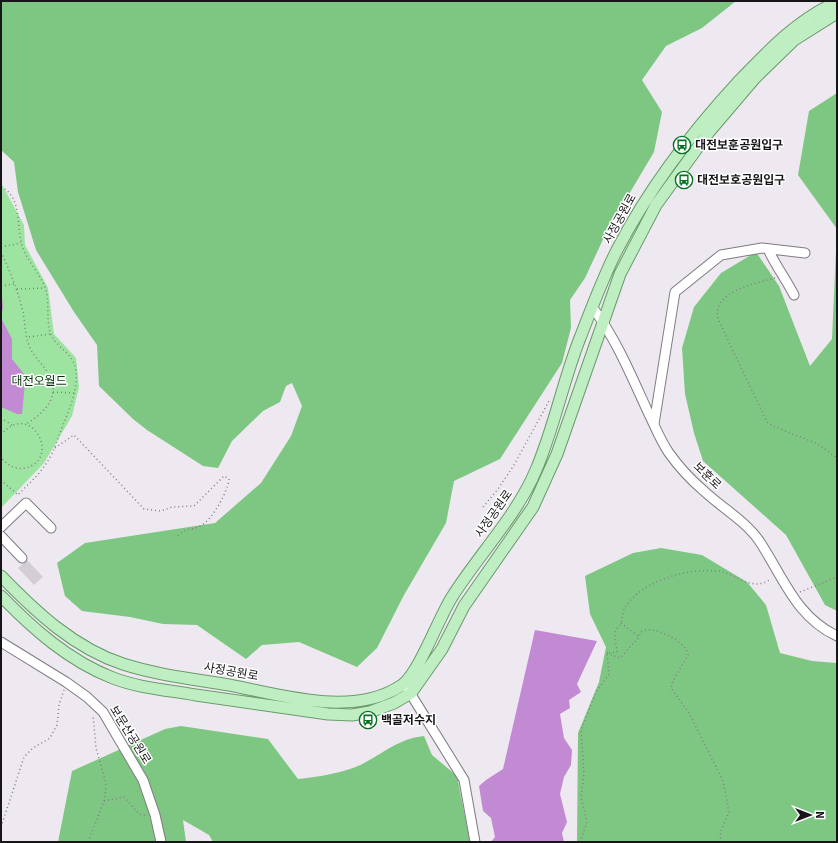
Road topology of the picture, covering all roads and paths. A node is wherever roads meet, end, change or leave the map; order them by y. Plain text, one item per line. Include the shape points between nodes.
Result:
1 (837, 2) edge
2 (837, 13) edge
3 (1, 187) edge
4 (21, 243) junction
5 (1, 247) edge
6 (768, 248) junction
7 (1, 252) edge
8 (805, 253) dead end
9 (784, 276) junction
10 (14, 284) junction
11 (2, 286) edge
12 (45, 288) junction
13 (16, 289) junction
14 (794, 295) dead end
15 (593, 308) junction
16 (603, 322) junction
17 (50, 334) junction
18 (28, 337) junction
19 (53, 392) junction
20 (75, 393) junction
21 (562, 396) junction
22 (1, 418) edge
23 (26, 424) junction
24 (654, 424) junction
25 (12, 425) junction
26 (1, 434) edge
27 (56, 448) junction
28 (1, 458) edge
29 (837, 458) edge
30 (1, 480) edge
31 (483, 507) dead end
32 (1, 527) edge
33 (51, 528) dead end
34 (1, 536) edge
35 (177, 536) dead end
36 (22, 558) dead end
37 (778, 574) junction
38 (2, 576) edge
39 (837, 577) edge
40 (1, 596) edge
41 (791, 596) junction
42 (621, 623) junction
43 (837, 636) edge
44 (640, 637) junction
45 (1, 642) edge
46 (607, 653) junction
47 (66, 682) junction
48 (407, 688) junction
49 (93, 703) junction
50 (104, 801) junction
51 (155, 815) junction
52 (1, 827) edge
53 (88, 842) edge
54 (161, 842) edge
55 (475, 842) edge
56 (580, 842) edge
57 (720, 842) edge

1 - 15 main road, 사정공원로 via 776,42 722,100 680,151 651,191 616,252
2 - 16 main road, 사정공원로 via 794,40 755,78 709,132 656,205 620,274
3 - 4 path via 8,192 17,210
4 - 5 path
4 - 12 path via 26,257
6 - 8 street
6 - 9 street via 775,265
6 - 24 street via 721,255 675,292
7 - 10 path
9 - 14 street
9 - 29 path via 737,290 726,296 718,307 718,320 767,422 818,444
10 - 11 path
10 - 13 path
12 - 13 path
12 - 17 path
13 - 18 path
15 - 16 street, 보훈로
15 - 21 main road, 사정공원로 via 579,340
16 - 24 street, 보훈로
16 - 48 main road, 사정공원로 via 557,454 533,507 464,606 442,649
17 - 18 path
17 - 20 path via 70,355 75,367
18 - 19 path via 37,360 53,383
19 - 20 path
19 - 23 path via 44,410
20 - 27 path
21 - 31 path via 549,401 514,465
21 - 48 main road, 사정공원로 via 536,471 515,511 450,599
22 - 25 path
23 - 25 path
23 - 28 path via 41,438 42,452 38,459 27,467 20,468 13,467
24 - 37 street, 보훈로 via 668,452 679,466 759,540
25 - 26 path
27 - 30 path via 42,470 18,495
27 - 35 path via 74,434 144,509 161,511 172,507 194,506 218,480 224,476 229,478 218,507 201,526 186,528
32 - 33 street via 26,503
34 - 36 street
37 - 41 street, 보훈로
37 - 42 path via 767,582 758,584 742,582 719,571 678,573 633,598 624,607
38 - 48 main road, 사정공원로 via 54,627 90,650 152,672 340,703 362,701
39 - 41 path
40 - 48 main road, 사정공원로 via 28,624 78,660 113,678 152,688 328,714 352,715 370,712 394,703
41 - 43 street, 보훈로 via 824,630
42 - 44 path
42 - 46 path via 615,633 617,652
44 - 46 path via 620,658
44 - 57 path via 641,632 645,630 658,631 680,644 689,653 671,688 689,713 723,781 729,812 721,831
45 - 47 street, 보문산공원로
46 - 56 path via 609,674 596,692 581,730 584,774 581,797 587,822
47 - 49 street, 보문산공원로
47 - 52 path via 59,705 57,725 50,738 24,757
48 - 55 street via 464,780
49 - 50 path via 96,748 105,780
49 - 51 street, 보문산공원로 via 103,712 143,780
50 - 51 path via 124,797 139,814
50 - 53 path
51 - 54 street, 보문산공원로

